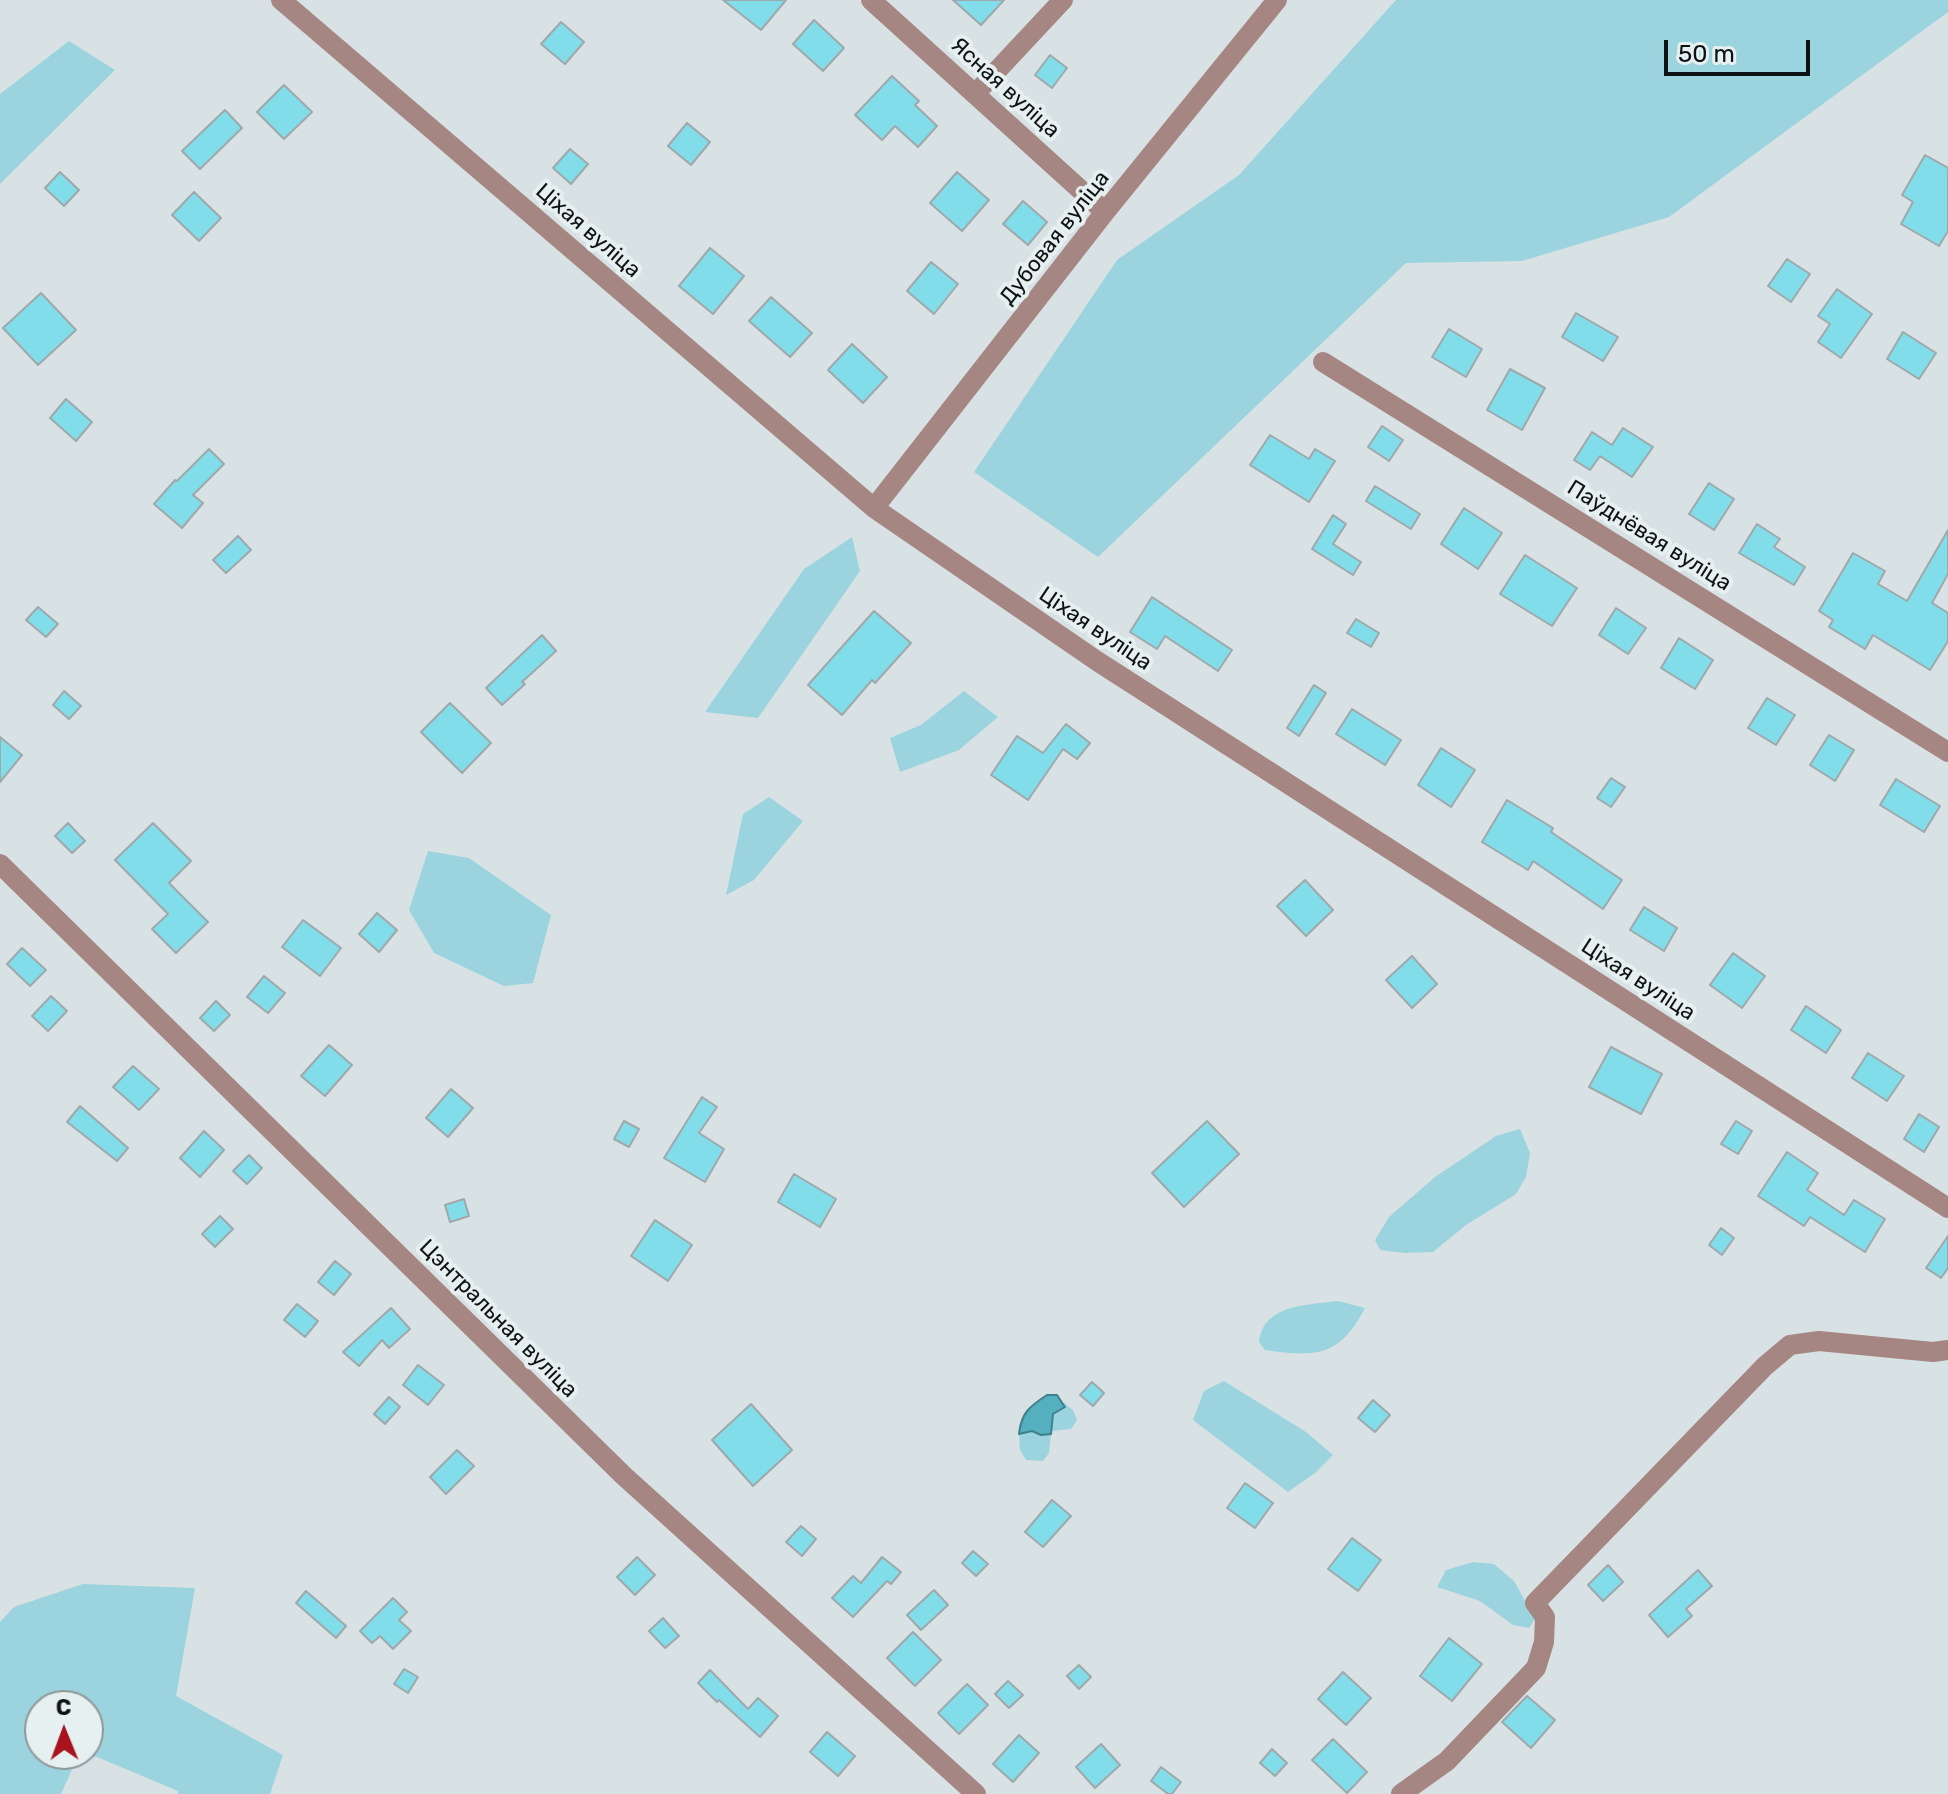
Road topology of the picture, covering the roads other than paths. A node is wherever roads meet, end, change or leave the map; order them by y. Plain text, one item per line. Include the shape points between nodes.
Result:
1 (281, 0) edge
2 (871, 0) edge
3 (1063, 0) edge
4 (1277, 0) edge
5 (976, 93) junction
6 (1105, 212) junction
7 (1323, 362) dead end
8 (874, 508) junction
9 (1948, 752) edge
10 (0, 864) edge
11 (1948, 1208) edge
12 (1948, 1350) edge
13 (976, 1794) edge
14 (1401, 1794) edge

1 - 8 street, Ціхая вуліца
2 - 5 street, Ясная вуліца
3 - 5 street
4 - 6 street, Дубовая вуліца
5 - 6 street, Ясная вуліца
6 - 8 street, Дубовая вуліца
7 - 9 street, Паўднёвая вуліца
8 - 11 street, Ціхая вуліца via 1110,670
10 - 13 street, Цэнтральная вуліца via 624,1476
12 - 14 street via 1819,1341 1790,1345 1535,1603 1545,1617 1536,1668 1447,1761

